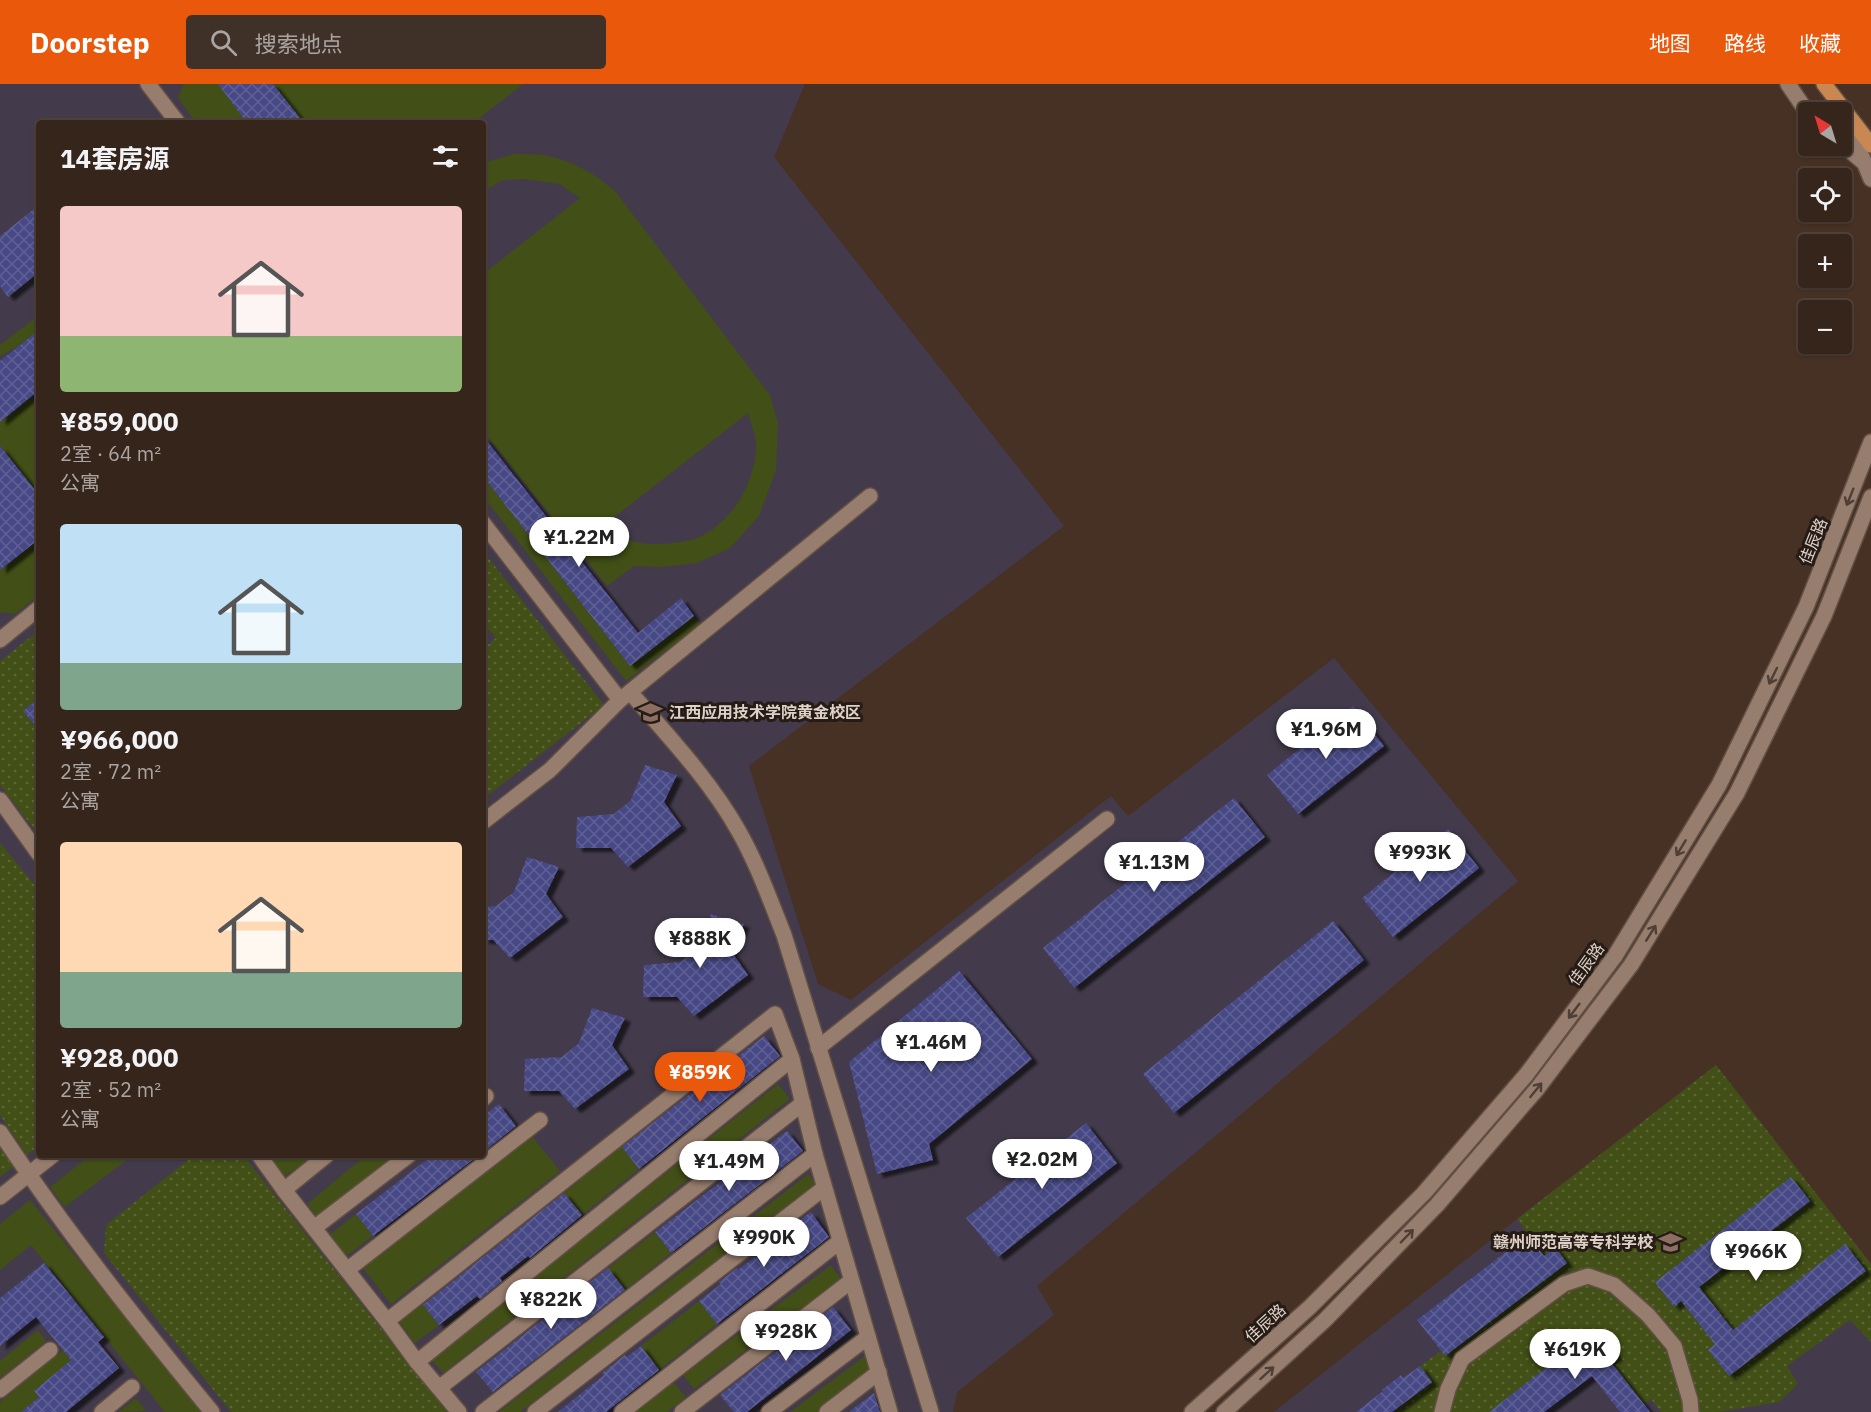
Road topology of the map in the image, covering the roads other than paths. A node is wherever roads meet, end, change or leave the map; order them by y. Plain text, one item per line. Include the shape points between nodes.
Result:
1 (148, 84) edge
2 (1788, 84) edge
3 (1824, 84) edge
4 (1800, 102) edge
5 (1837, 102) edge
6 (176, 120) edge
7 (1852, 121) edge
8 (1852, 133) edge
9 (1871, 145) edge
10 (1852, 153) edge
11 (1864, 163) junction
12 (1871, 179) edge
13 (1871, 442) edge
14 (870, 496) dead end
15 (1871, 497) edge
16 (486, 527) edge
17 (36, 610) edge
18 (0, 640) edge
19 (625, 696) junction
20 (0, 800) edge
21 (1107, 819) dead end
22 (486, 820) edge
23 (36, 850) edge
24 (818, 1048) junction
25 (792, 1059) junction
26 (802, 1103) junction
27 (540, 1120) dead end
28 (0, 1132) edge
29 (814, 1154) junction
30 (49, 1158) edge
31 (261, 1158) edge
32 (323, 1158) edge
33 (406, 1158) edge
34 (28, 1174) junction
35 (824, 1188) junction
36 (284, 1190) junction
37 (0, 1197) edge
38 (314, 1228) junction
39 (839, 1242) junction
40 (347, 1270) junction
41 (851, 1281) junction
42 (387, 1321) junction
43 (868, 1336) junction
44 (50, 1350) dead end
45 (417, 1362) junction
46 (879, 1372) junction
47 (132, 1387) dead end
48 (439, 1388) junction
49 (0, 1390) edge
50 (102, 1412) edge
51 (212, 1412) edge
52 (459, 1412) edge
53 (483, 1412) edge
54 (535, 1412) edge
55 (622, 1412) edge
56 (682, 1412) edge
57 (769, 1412) edge
58 (827, 1412) edge
59 (890, 1412) edge
60 (931, 1412) edge
61 (1192, 1412) edge
62 (1224, 1412) edge
63 (1442, 1412) edge
64 (1691, 1412) edge

1 - 6 street
2 - 4 street
3 - 5 main road
7 - 9 main road
8 - 11 street
10 - 11 street
11 - 12 street
13 -> 61 street, 佳辰路 via 1806,607 1719,785 1615,956 1526,1075 1424,1193 1310,1307
14 - 19 street
62 -> 15 street via 1325,1320 1437,1205 1537,1089 1631,965 1737,793 1824,616
16 - 19 street
17 - 18 street
19 - 22 street via 550,770
19 - 24 street via 703,778 738,829 784,935
20 - 23 street
21 - 24 street
24 - 60 street
25 - 26 street
25 - 42 street via 776,1014
25 - 45 street
26 - 29 street
26 - 48 street
27 - 40 street
28 - 34 street
29 - 35 street
29 - 53 street
30 - 34 street
31 - 36 street
32 - 36 street
33 - 38 street
34 - 37 street
34 - 51 street
35 - 39 street
35 - 54 street
36 - 38 street
38 - 40 street
39 - 41 street
39 - 55 street
40 - 42 street
41 - 43 street
41 - 56 street
42 - 45 street
43 - 46 street
43 - 57 street
44 - 49 street
45 - 48 street
46 - 58 street
46 - 59 street
47 - 50 street
48 - 52 street
63 - 64 street via 1462,1359 1564,1284 1588,1276 1614,1285 1648,1315 1674,1346

